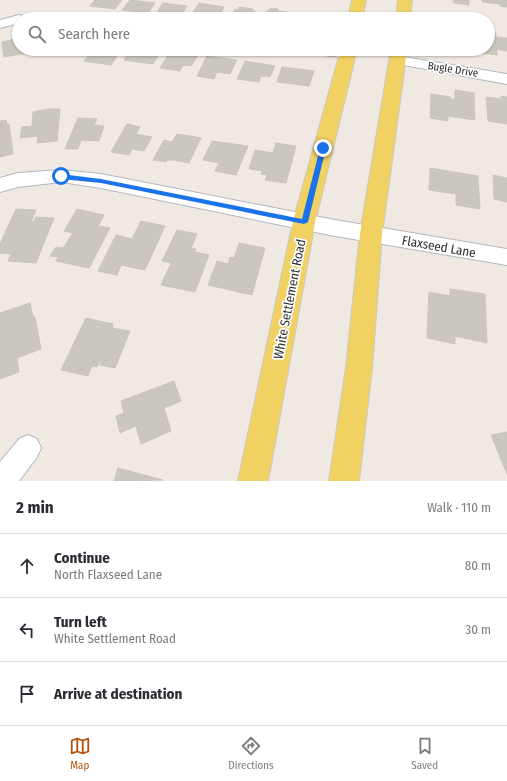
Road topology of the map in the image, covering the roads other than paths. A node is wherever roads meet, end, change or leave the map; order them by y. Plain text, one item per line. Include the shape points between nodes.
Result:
1 (359, 0) edge
2 (405, 0) edge
3 (356, 12) edge
4 (404, 12) edge
5 (12, 21) edge
6 (0, 24) edge
7 (347, 56) edge
8 (399, 56) edge
9 (404, 56) edge
10 (507, 78) edge
11 (0, 185) edge
12 (304, 222) junction
13 (371, 234) junction
14 (507, 258) edge
15 (28, 448) dead end
16 (2, 481) edge
17 (253, 481) edge
18 (344, 481) edge

1 - 3 main road
2 - 4 main road
5 - 6 street
7 - 12 main road, White Settlement Road
8 - 13 main road
9 - 10 street, Bugle Drive
11 - 12 street, Flaxseed Lane via 18,180 61,176 101,181
12 - 13 street, Flaxseed Lane
12 - 17 main road, White Settlement Road
13 - 14 street, Flaxseed Lane
13 - 18 main road via 359,368
15 - 16 street

